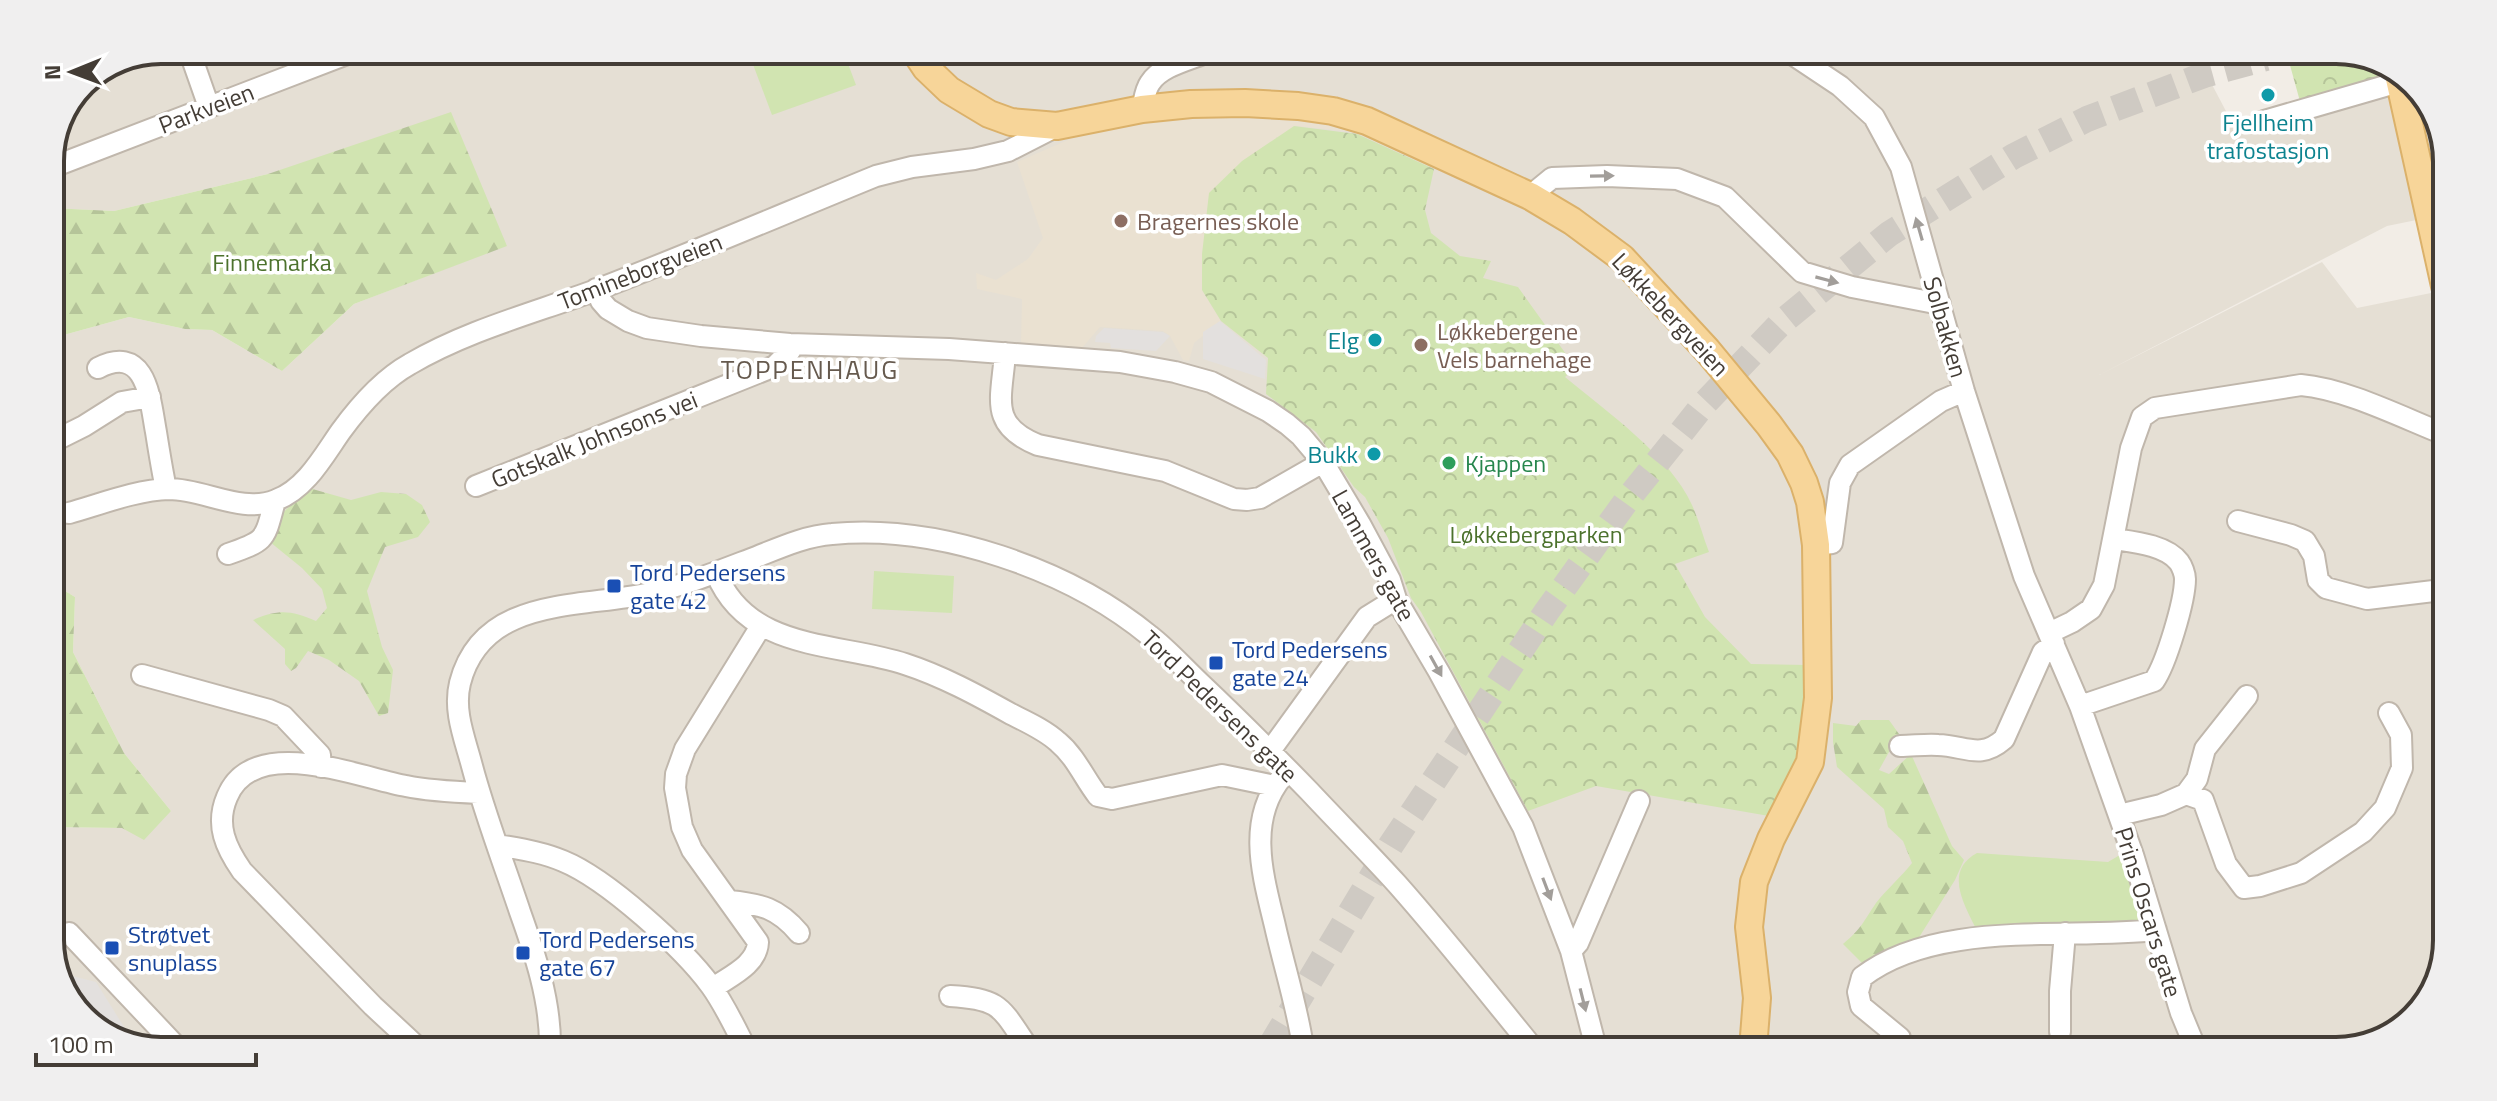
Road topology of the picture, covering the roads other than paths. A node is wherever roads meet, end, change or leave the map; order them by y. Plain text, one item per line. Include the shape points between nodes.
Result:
1 (194, 64) edge
2 (321, 64) edge
3 (923, 64) edge
4 (1177, 64) edge
5 (1807, 64) edge
6 (2391, 81) edge
7 (2404, 92) edge
8 (209, 107) junction
9 (1142, 109) junction
10 (2264, 121) dead end
11 (1057, 126) junction
12 (64, 163) edge
13 (1530, 196) junction
14 (2433, 206) edge
15 (596, 289) junction
16 (1940, 304) junction
17 (790, 344) junction
18 (1005, 353) junction
19 (98, 368) dead end
20 (1964, 391) junction
21 (150, 397) junction
22 (2433, 430) edge
23 (64, 436) edge
24 (1323, 462) junction
25 (476, 486) dead end
26 (166, 489) junction
27 (275, 501) junction
28 (69, 513) dead end
29 (2238, 521) dead end
30 (2114, 539) junction
31 (1816, 545) junction
32 (228, 554) dead end
33 (716, 573) junction
34 (2433, 591) edge
35 (1396, 599) junction
36 (761, 626) junction
37 (2052, 638) junction
38 (142, 675) dead end
39 (2247, 696) dead end
40 (2080, 706) junction
41 (2389, 713) dead end
42 (1900, 746) dead end
43 (1270, 751) junction
44 (321, 767) junction
45 (1282, 778) junction
46 (479, 793) junction
47 (2186, 794) junction
48 (1639, 801) dead end
49 (2119, 815) junction
50 (498, 845) junction
51 (729, 901) junction
52 (2156, 930) junction
53 (69, 933) dead end
54 (799, 933) dead end
55 (2065, 933) junction
56 (1571, 951) junction
57 (713, 988) junction
58 (950, 996) dead end
59 (2060, 1032) dead end
60 (167, 1037) edge
61 (406, 1037) edge
62 (550, 1037) edge
63 (740, 1037) edge
64 (1021, 1037) edge
65 (1301, 1037) edge
66 (1524, 1037) edge
67 (1593, 1037) edge
68 (1754, 1037) edge
69 (1899, 1037) edge
70 (2191, 1037) edge

1 - 8 street
2 - 8 street, Parkveien
3 - 11 main road, Løkkebergveien via 949,90 989,114 1011,122
4 - 9 street via 1148,86
16 -> 5 street, Solbakken via 1901,167 1874,117
6 - 10 street
7 - 14 main road
8 - 12 street, Parkveien
9 - 11 main road, Løkkebergveien
9 - 13 main road, Løkkebergveien via 1245,103 1333,111 1394,131
11 - 15 street, Tomineborgveien via 1008,151 876,176
13 -> 16 street via 1552,178 1677,179 1725,197 1802,272
13 - 31 main road, Løkkebergveien via 1622,258 1760,413 1804,483
15 - 17 street, Lammers gate via 608,309 647,328
15 - 27 street, Tomineborgveien via 408,365 365,401 297,487
16 - 20 street, Solbakken
17 - 18 street, Lammers gate
17 - 25 street, Gotskalk Johnsons vei via 775,366
18 - 24 street, Lammers gate via 1120,362 1211,382 1287,424
18 - 24 street via 1003,418 1012,430 1038,445 1165,471 1246,500 1260,498
19 - 21 street via 130,364 142,376
20 - 31 street via 1941,401 1850,465 1840,483 1832,543
20 - 37 street, Solbakken via 2024,576
21 - 23 street via 122,402
21 - 26 street
22 - 30 street via 2314,386 2155,408 2142,417 2131,448
24 - 35 street, Lammers gate
26 - 27 street via 250,504
26 - 28 street
27 - 32 street via 262,540
29 - 34 street via 2305,541 2318,580 2326,588 2367,599
30 - 37 street via 2104,585 2091,609
30 - 40 street via 2170,555 2185,577 2182,593 2154,681
31 - 68 main road, Løkkebergveien via 1818,698 1810,762 1754,882 1749,927 1757,998
33 - 36 street via 731,601
33 - 43 street, Tord Pedersens gate via 794,542 830,534 882,532 996,553 1104,604 1149,635
33 - 46 street, Tord Pedersens gate via 645,594 535,611 486,636 466,667 458,699
35 - 43 street via 1367,617
35 -> 56 street, Lammers gate via 1523,827
36 - 45 street via 805,642 904,664 967,690 1057,740 1098,796 1112,799 1222,775
36 - 51 street via 685,749 676,774 682,827
37 - 40 street, Prins Oscars gate
37 - 42 street via 2004,739 1994,749
38 - 44 street via 283,716 320,755
39 - 47 street via 2205,749 2197,779
40 - 49 street, Prins Oscars gate
41 - 47 street via 2401,735 2402,768 2385,808 2363,832 2301,873 2244,888 2226,864 2203,800
43 - 45 street, Tord Pedersens gate
44 - 46 street via 408,787
44 - 61 street via 286,761 248,772 223,806 227,850
45 - 65 street via 1262,820 1261,871
45 - 66 street, Tord Pedersens gate via 1398,885
46 - 50 street, Tord Pedersens gate
47 - 49 street, Prins Oscars gate
48 - 56 street
49 - 52 street, Prins Oscars gate
50 - 57 street via 565,861 595,878 689,959
50 - 62 street, Tord Pedersens gate via 533,949
51 - 54 street via 771,909
51 - 57 street via 758,942 757,952
52 - 55 street
52 - 70 street, Prins Oscars gate
53 - 60 street
55 - 59 street
55 - 69 street via 1925,947 1874,968 1862,977 1861,1006
56 -> 67 street, Lammers gate
57 - 63 street
58 - 64 street via 992,1002

